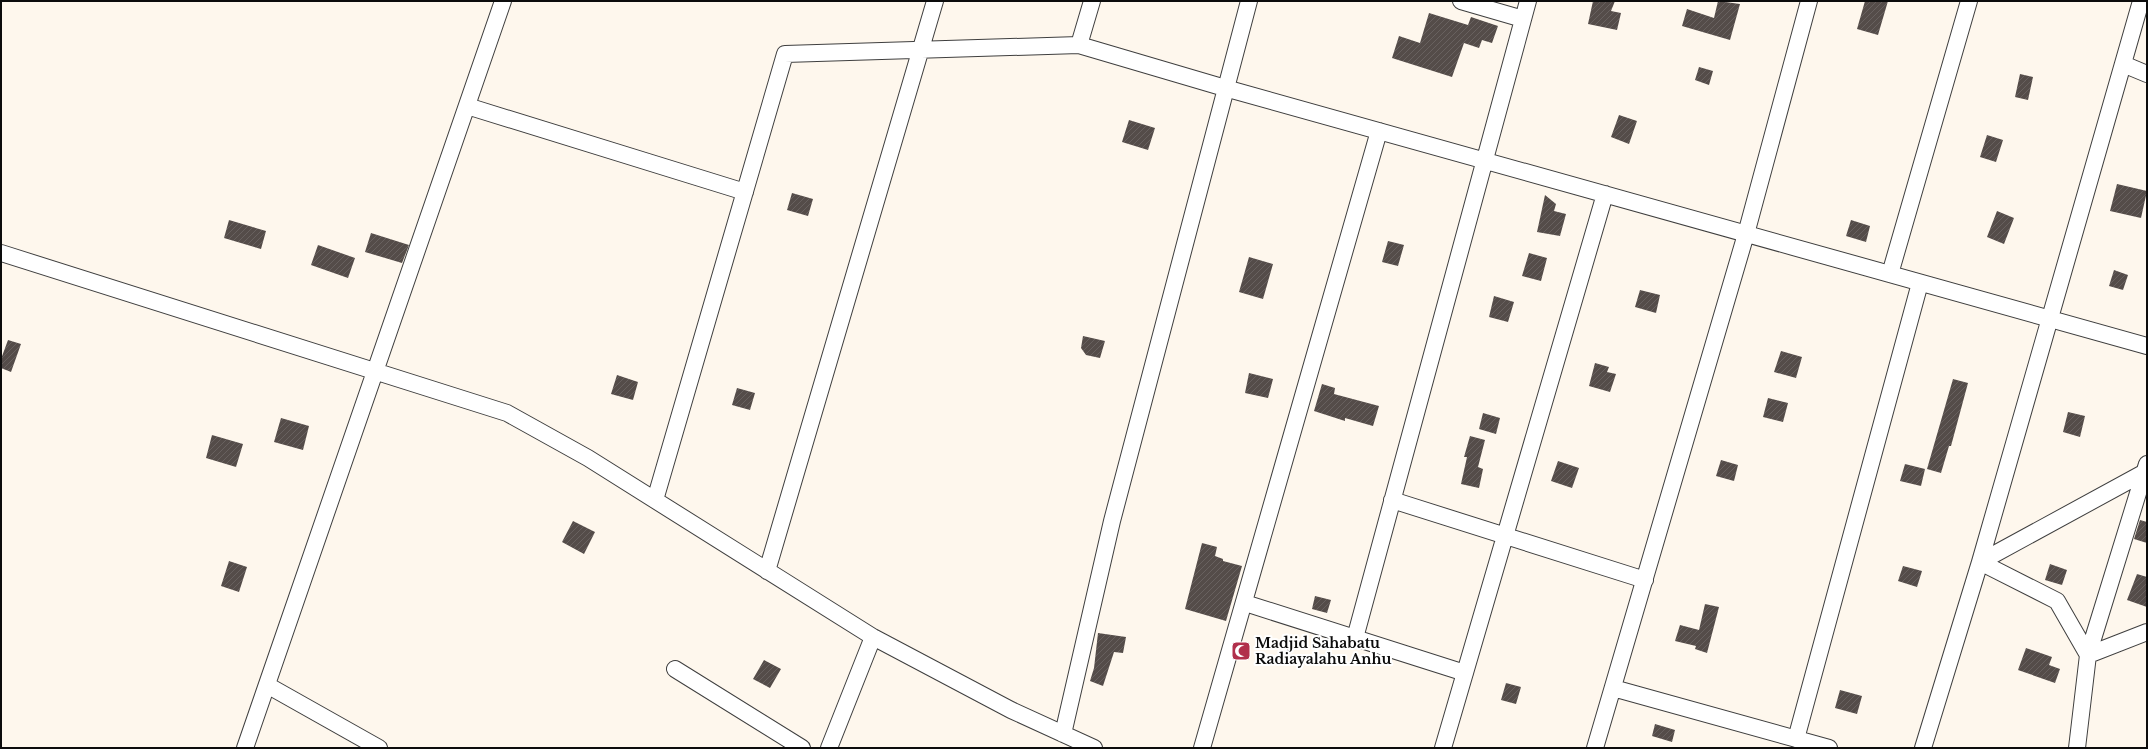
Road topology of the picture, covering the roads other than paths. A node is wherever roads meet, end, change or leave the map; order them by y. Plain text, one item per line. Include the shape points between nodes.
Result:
1 (503, 1) edge
2 (935, 1) edge
3 (1092, 1) edge
4 (1249, 1) edge
5 (1461, 1) edge
6 (1528, 1) edge
7 (1809, 1) edge
8 (1969, 1) edge
9 (2141, 1) edge
10 (1523, 19) junction
11 (1079, 46) junction
12 (921, 50) junction
13 (2123, 64) junction
14 (2147, 74) edge
15 (1225, 88) junction
16 (467, 106) junction
17 (1379, 131) junction
18 (1484, 161) junction
19 (744, 192) junction
20 (1604, 194) junction
21 (1746, 234) junction
22 (1, 253) edge
23 (1890, 274) junction
24 (1920, 283) junction
25 (2050, 319) junction
26 (2147, 346) edge
27 (375, 371) junction
28 (2146, 469) edge
29 (655, 500) junction
30 (1392, 500) junction
31 (1505, 536) junction
32 (1980, 562) junction
33 (767, 571) junction
34 (1645, 580) junction
35 (1245, 602) junction
36 (2147, 632) edge
37 (873, 638) junction
38 (1355, 638) junction
39 (2088, 655) junction
40 (675, 669) dead end
41 (1465, 673) junction
42 (267, 684) junction
43 (1613, 688) junction
44 (1063, 734) junction
45 (1796, 739) junction
46 (245, 748) edge
47 (379, 748) edge
48 (802, 748) edge
49 (829, 748) edge
50 (1094, 748) edge
51 (1202, 748) edge
52 (1443, 748) edge
53 (1596, 748) edge
54 (1829, 748) edge
55 (1924, 748) edge
56 (2077, 748) edge

1 - 16 street
2 - 12 street
3 - 11 street
4 - 15 street
5 - 10 street
6 - 10 street
7 - 21 street
8 - 23 street
9 - 13 street
10 - 18 street
11 - 12 street
11 - 15 street
12 - 19 street via 785,54
12 - 33 street
13 - 14 street
13 - 25 street
15 - 17 street
15 - 44 street via 1112,521
16 - 19 street
16 - 27 street
17 - 18 street
17 - 35 street
18 - 20 street
18 - 30 street
19 - 29 street
20 - 21 street
20 - 31 street
21 - 23 street
21 - 34 street
22 - 27 street
23 - 24 street
24 - 25 street
24 - 45 street
25 - 26 street
25 - 32 street
27 - 29 street via 506,413 588,458
27 - 42 street
28 - 32 street
28 - 39 street
29 - 33 street
30 - 31 street
30 - 38 street
31 - 34 street
31 - 41 street
32 - 39 street via 2057,601
32 - 55 street
33 - 37 street
34 - 43 street
35 - 38 street
35 - 51 street
36 - 39 street
37 - 44 street via 1011,710
37 - 49 street
38 - 41 street
39 - 56 street
40 - 48 street
41 - 52 street
42 - 46 street
42 - 47 street
43 - 45 street
43 - 53 street
44 - 50 street
45 - 54 street

